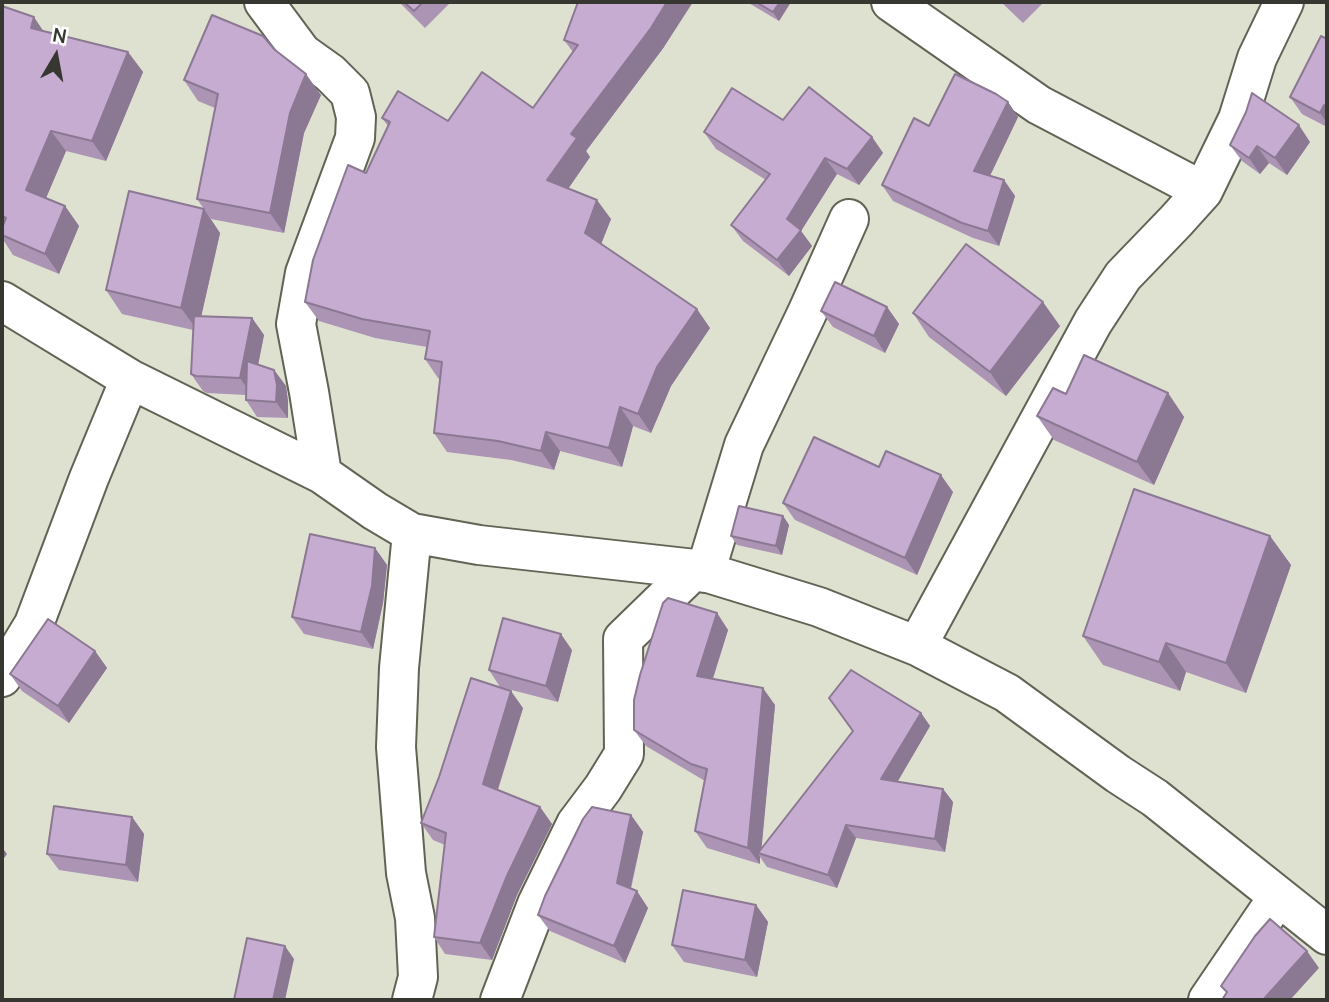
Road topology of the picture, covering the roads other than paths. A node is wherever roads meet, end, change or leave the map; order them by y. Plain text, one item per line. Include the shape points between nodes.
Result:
1 (264, 2) edge
2 (891, 2) edge
3 (1284, 2) edge
4 (1203, 191) junction
5 (849, 219) dead end
6 (2, 301) edge
7 (130, 379) junction
8 (321, 474) junction
9 (412, 533) junction
10 (700, 571) junction
11 (917, 646) junction
12 (2, 677) edge
13 (1278, 897) junction
14 (1327, 935) edge
15 (412, 1000) edge
16 (500, 1000) edge
17 (1208, 1000) edge

1 - 8 street via 302,53 350,93 356,117 355,138 305,273 296,324
2 - 4 street via 1039,105
3 - 4 street via 1257,58 1238,119
4 - 11 street via 1123,276 1093,322
5 - 10 street via 744,445
6 - 7 street
7 - 8 street
7 - 12 street via 34,624
8 - 9 street
9 - 10 street
9 - 15 street via 396,747 406,873 415,918 418,978
10 - 11 street via 819,607
10 - 16 street via 623,639 624,754 576,824 537,904
11 - 13 street via 1007,692 1155,798
13 - 14 street
13 - 17 street

